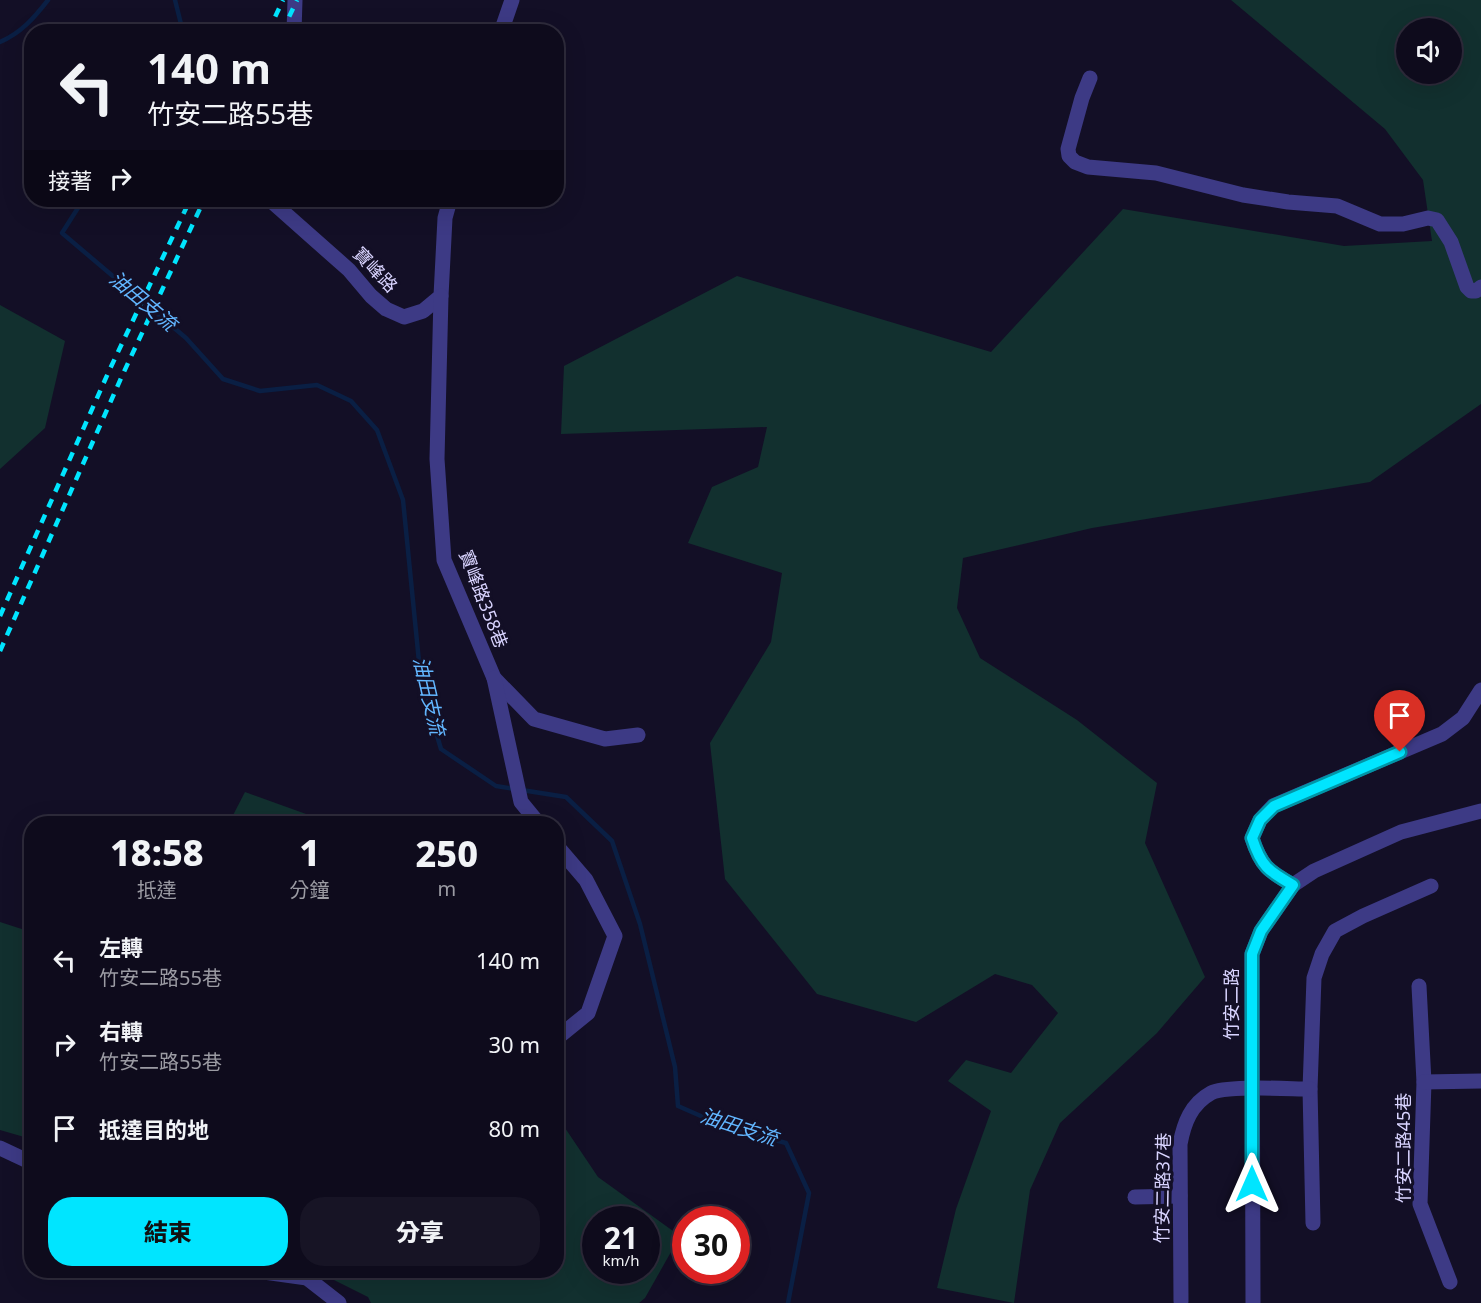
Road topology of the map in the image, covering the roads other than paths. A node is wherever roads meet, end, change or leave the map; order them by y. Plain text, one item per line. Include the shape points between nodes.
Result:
1 (295, 0) edge
2 (512, 0) edge
3 (294, 24) edge
4 (504, 24) edge
5 (1090, 78) dead end
6 (278, 207) edge
7 (448, 207) edge
8 (1481, 287) edge
9 (441, 296) junction
10 (494, 678) junction
11 (1481, 690) edge
12 (638, 735) dead end
13 (1481, 811) edge
14 (532, 816) edge
15 (564, 854) edge
16 (1293, 885) junction
17 (1431, 886) dead end
18 (1419, 987) dead end
19 (564, 1032) edge
20 (1481, 1081) edge
21 (1424, 1082) junction
22 (1251, 1088) junction
23 (1310, 1089) junction
24 (0, 1148) edge
25 (24, 1159) edge
26 (1180, 1196) junction
27 (1135, 1197) dead end
28 (1313, 1223) dead end
29 (307, 1278) edge
30 (1450, 1282) dead end
31 (1181, 1300) dead end
32 (339, 1303) edge
33 (1252, 1303) edge

1 - 3 street
2 - 4 street
5 - 8 street via 1068,149 1075,162 1088,167 1156,173 1243,195 1337,206 1380,224 1437,220 1451,242 1467,287 1476,291
6 - 9 street, 寶峰路 via 386,309 404,317 423,311
7 - 9 street
9 - 10 street, 寶峰路358巷 via 437,459 444,560
10 - 12 street, 寶峰路358巷 via 534,719 605,739
10 - 14 street via 521,802
11 - 16 street via 1463,718 1442,734 1274,806 1260,820 1252,838 1258,857 1271,872
13 - 16 street, 竹安二路 via 1401,831 1314,871
15 - 19 street via 586,880 615,936 588,1013
16 - 22 street, 竹安二路 via 1261,931 1252,954
17 - 23 street via 1335,931 1314,978
18 - 21 street, 竹安二路45巷
20 - 21 street, 竹安二路45巷
21 - 30 street, 竹安二路45巷 via 1420,1204
22 - 23 street, 竹安二路37巷
22 - 26 street, 竹安二路37巷 via 1212,1092 1194,1106 1184,1124 1180,1144
22 - 33 street, 竹安二路
23 - 28 street
24 - 25 street
26 - 27 street
26 - 31 street, 竹安二路37巷
29 - 32 street

